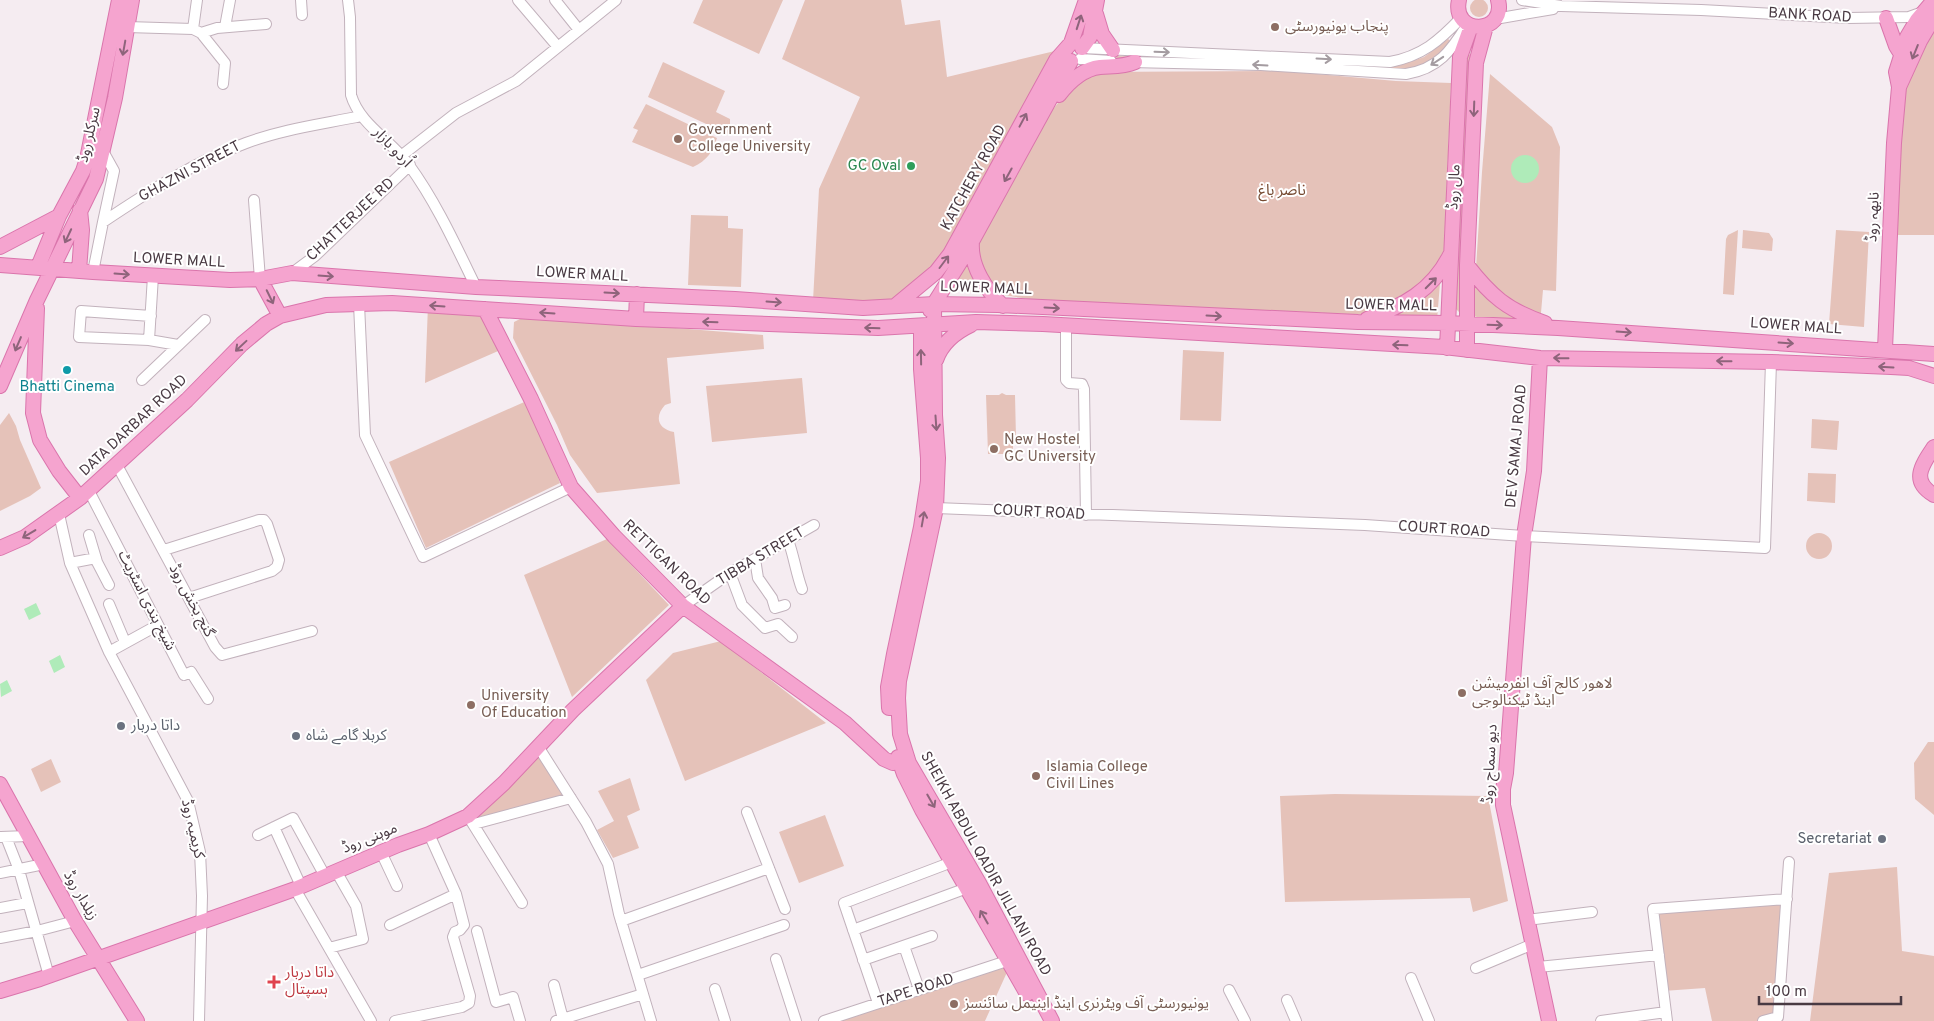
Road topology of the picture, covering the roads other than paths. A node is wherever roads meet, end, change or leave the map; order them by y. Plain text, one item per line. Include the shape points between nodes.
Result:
1 (119, 0) edge
2 (132, 0) edge
3 (197, 0) edge
4 (230, 0) edge
5 (301, 0) edge
6 (348, 0) edge
7 (555, 0) edge
8 (616, 0) edge
9 (1086, 0) edge
10 (1459, 0) edge
11 (1498, 0) edge
12 (1522, 0) edge
13 (1934, 0) edge
14 (520, 1) edge
15 (1096, 6) edge
16 (1561, 6) junction
17 (302, 15) dead end
18 (1927, 16) edge
19 (1886, 18) junction
20 (1467, 23) junction
21 (1490, 23) junction
22 (266, 24) dead end
23 (128, 27) junction
24 (226, 27) junction
25 (579, 30) junction
26 (197, 31) junction
27 (558, 47) junction
28 (1113, 50) junction
29 (1075, 52) junction
30 (1901, 54) junction
31 (1135, 62) junction
32 (223, 84) dead end
33 (1899, 87) junction
34 (361, 116) junction
35 (1040, 116) junction
36 (104, 153) junction
37 (401, 156) junction
38 (410, 165) junction
39 (254, 200) dead end
40 (80, 210) junction
41 (58, 216) junction
42 (103, 222) junction
43 (972, 241) junction
44 (0, 247) edge
45 (1452, 250) junction
46 (1, 261) edge
47 (1467, 264) junction
48 (38, 267) junction
49 (54, 268) junction
50 (86, 272) junction
51 (292, 273) junction
52 (153, 276) junction
53 (260, 279) junction
54 (476, 287) junction
55 (637, 294) junction
56 (37, 300) junction
57 (359, 304) junction
58 (934, 304) junction
59 (895, 306) junction
60 (1003, 306) junction
61 (486, 309) junction
62 (524, 312) junction
63 (151, 316) junction
64 (280, 316) junction
65 (636, 319) junction
66 (205, 320) dead end
67 (976, 322) junction
68 (1358, 322) junction
69 (1448, 323) junction
70 (1467, 324) junction
71 (928, 325) junction
72 (1066, 325) junction
73 (1558, 328) junction
74 (501, 339) junction
75 (149, 340) junction
76 (178, 345) junction
77 (1447, 348) junction
78 (1885, 349) junction
79 (1467, 350) junction
80 (1934, 354) edge
81 (1540, 358) junction
82 (1771, 362) junction
83 (934, 363) junction
84 (1909, 368) junction
85 (1934, 376) edge
86 (142, 380) dead end
87 (0, 386) edge
88 (1934, 388) edge
89 (1934, 447) edge
90 (117, 465) junction
91 (571, 487) junction
92 (84, 495) junction
93 (1934, 495) edge
94 (936, 508) junction
95 (59, 514) junction
96 (1086, 515) junction
97 (814, 525) dead end
98 (89, 535) dead end
99 (1524, 536) junction
100 (788, 540) junction
101 (0, 548) edge
102 (164, 550) junction
103 (96, 558) junction
104 (755, 559) junction
105 (70, 563) junction
106 (730, 573) junction
107 (109, 585) dead end
108 (802, 589) dead end
109 (189, 598) junction
110 (109, 604) dead end
111 (785, 605) dead end
112 (684, 606) junction
113 (775, 608) junction
114 (778, 624) junction
115 (158, 625) junction
116 (312, 631) dead end
117 (792, 637) dead end
118 (125, 642) junction
119 (109, 652) junction
120 (208, 699) dead end
121 (539, 748) junction
122 (903, 760) junction
123 (0, 784) edge
124 (571, 798) junction
125 (747, 812) dead end
126 (471, 820) junction
127 (274, 827) junction
128 (429, 834) junction
129 (258, 835) dead end
130 (28, 836) junction
131 (3, 837) edge
132 (382, 852) junction
133 (952, 862) junction
134 (1789, 862) dead end
135 (44, 864) junction
136 (768, 868) junction
137 (19, 870) junction
138 (0, 873) edge
139 (330, 873) junction
140 (397, 886) dead end
141 (298, 888) junction
142 (967, 888) junction
143 (456, 894) junction
144 (1787, 899) junction
145 (27, 902) junction
146 (522, 903) dead end
147 (0, 908) edge
148 (785, 909) dead end
149 (1592, 912) dead end
150 (1528, 920) junction
151 (75, 921) junction
152 (621, 921) junction
153 (201, 922) junction
154 (390, 925) dead end
155 (784, 925) dead end
156 (854, 930) junction
157 (37, 931) junction
158 (477, 931) dead end
159 (932, 936) dead end
160 (0, 938) edge
161 (1533, 944) junction
162 (904, 946) junction
163 (329, 948) junction
164 (1659, 956) junction
165 (98, 958) junction
166 (1013, 959) junction
167 (776, 960) dead end
168 (864, 960) junction
169 (1538, 967) junction
170 (1476, 968) dead end
171 (638, 975) junction
172 (49, 976) junction
173 (1411, 978) dead end
174 (554, 985) dead end
175 (715, 989) dead end
176 (919, 989) junction
177 (1229, 990) dead end
178 (0, 991) edge
179 (643, 994) junction
180 (1287, 1000) dead end
181 (878, 1003) junction
182 (1666, 1017) edge
183 (373, 1020) edge
184 (560, 1020) edge
185 (137, 1021) edge
186 (199, 1021) edge
187 (396, 1021) edge
188 (520, 1021) edge
189 (651, 1021) edge
190 (726, 1021) edge
191 (796, 1021) edge
192 (824, 1021) edge
193 (1042, 1021) edge
194 (1052, 1021) edge
195 (1245, 1021) edge
196 (1296, 1021) edge
197 (1429, 1021) edge
198 (1549, 1021) edge
199 (1601, 1021) edge
200 (1763, 1021) edge

1 - 41 main road, سرکلر روڈ via 87,159
2 - 23 main road, سرکلر روڈ
3 - 26 street
4 - 24 street
5 - 17 street
6 - 34 street, اُردو بازار via 351,95
7 - 25 street
8 - 25 street
29 -> 9 main road
10 - 20 main road via 1458,8
11 - 21 main road, مال روڈ via 1499,12
12 - 16 street, BANK ROAD
13 - 18 main road, نابھہ روڈ
14 - 27 street
15 - 28 main road via 1102,34
15 - 29 main road, KATCHERY ROAD via 1090,37
16 - 19 street, BANK ROAD
16 - 21 street, BANK ROAD
18 - 19 street, BANK ROAD
18 - 30 main road, نابھہ روڈ via 1907,37
18 -> 33 main road, نابھہ روڈ via 1920,41
19 - 30 main road
20 - 21 main road
28 -> 20 street via 1390,62 1415,56
20 -> 31 street via 1452,49 1443,57 1433,65 1406,74 1261,65
20 - 45 main road, مال روڈ via 1460,57
21 -> 47 main road, مال روڈ via 1476,64
22 - 24 street
23 - 26 street
23 -> 36 main road, سرکلر روڈ
24 - 26 street
25 - 27 street
26 - 32 street via 225,63
27 - 37 street via 516,81 456,112
28 - 29 street
29 - 31 street
29 - 35 main road, KATCHERY ROAD
59 -> 29 main road, KATCHERY ROAD via 936,272 950,254 1056,60
30 - 33 main road, نابھہ روڈ via 1896,72
31 - 35 main road via 1123,67 1099,67 1081,74
33 - 78 main road, نابھہ روڈ via 1893,152
34 - 37 street, اُردو بازار
34 - 42 street, GHAZNI STREET via 247,142 163,183
35 -> 43 main road, KATCHERY ROAD
36 - 40 main road, سرکلر روڈ via 96,179
36 - 42 street via 114,171
37 - 38 street, اُردو بازار
38 - 51 street, CHATTERJEE RD
38 - 54 street, اُردو بازار
39 - 53 street
40 -> 49 main road, سرکلر روڈ
40 - 50 main road
41 - 44 main road
41 - 48 main road, سرکلر روڈ
42 - 50 street
43 - 58 main road, KATCHERY ROAD
43 - 60 main road via 973,261 979,275
68 -> 45 main road via 1386,312 1425,289 1439,274
45 - 69 main road, مال روڈ
46 - 48 main road
47 - 70 main road, مال روڈ
47 - 73 main road via 1496,298 1520,314
48 - 49 main road, LOWER MALL
49 - 50 main road, LOWER MALL
49 - 56 main road, سرکلر روڈ
50 -> 52 main road, LOWER MALL
51 - 53 main road, LOWER MALL
51 -> 54 main road, LOWER MALL
52 - 53 main road, LOWER MALL
52 - 63 street
53 -> 64 main road
54 -> 55 main road, LOWER MALL
55 -> 59 main road, LOWER MALL via 863,308
55 - 65 main road
56 -> 87 main road, سرکلر روڈ
56 - 92 main road via 33,413 40,440 59,471
61 -> 57 main road
57 - 64 main road via 326,305
57 - 91 street via 365,435 423,557
58 - 59 main road, LOWER MALL
58 - 60 main road, LOWER MALL
58 - 71 main road, SHEIKH ABDUL QADIR JILLANI ROAD
60 -> 68 main road, LOWER MALL
61 - 62 main road
61 - 74 main road, RETTIGAN ROAD
65 -> 62 main road
62 - 74 main road via 506,321
63 - 75 street
63 - 75 street via 81,311 79,337
64 -> 90 main road, DATA DARBAR ROAD via 242,344
71 -> 65 main road via 878,328
66 - 76 street
67 - 71 main road
67 - 72 main road
67 - 83 main road via 951,338
68 - 69 main road, LOWER MALL
69 - 70 main road, LOWER MALL
69 - 77 main road, مال روڈ
70 -> 73 main road, LOWER MALL
70 - 79 main road, مال روڈ
71 - 83 main road, SHEIKH ABDUL QADIR JILLANI ROAD
122 -> 71 main road, SHEIKH ABDUL QADIR JILLANI ROAD via 892,738 888,687 928,481 921,369
77 -> 72 main road
72 - 96 street via 1066,380 1084,387
73 -> 78 main road, LOWER MALL
74 - 91 main road, RETTIGAN ROAD
75 - 76 street
76 - 86 street
77 - 79 main road
78 - 80 main road, LOWER MALL
79 - 81 main road
82 -> 81 main road
81 - 99 main road, DEV SAMAJ ROAD via 1534,471
84 -> 82 main road
82 - 99 street, COURT ROAD via 1765,548
83 -> 94 main road, SHEIKH ABDUL QADIR JILLANI ROAD via 938,458
84 - 85 main road
84 - 88 main road
89 - 93 main road via 1923,463 1920,480
90 - 92 main road, DATA DARBAR ROAD
90 - 102 street, گنج بخش روڈ
91 - 112 main road, RETTIGAN ROAD via 614,536
92 - 95 main road, DATA DARBAR ROAD
92 - 115 street, شیخ ہندی اسٹریٹ
94 - 96 street, COURT ROAD
94 - 122 main road, SHEIKH ABDUL QADIR JILLANI ROAD via 899,681 898,724
95 -> 101 main road, DATA DARBAR ROAD via 26,537
95 - 105 street, کریمیہ روڈ
96 - 99 street, COURT ROAD via 1365,525
97 - 100 street, TIBBA STREET
98 - 103 street
99 - 150 main road, دیو سماج روڈ via 1502,795
100 - 104 street, TIBBA STREET
100 - 108 street
102 - 109 street, گنج بخش روڈ
102 - 109 street via 259,520 268,524 279,560 277,567
103 - 105 street
103 - 107 street
104 - 106 street, TIBBA STREET
104 - 113 street via 758,578
105 - 119 street, کریمیہ روڈ
106 - 112 street, TIBBA STREET
106 - 114 street via 742,605 765,628
109 - 116 street, گنج بخش روڈ via 222,655
110 - 118 street
111 - 113 street
112 - 121 main road, موہنی روڈ via 573,710
112 - 122 main road, RETTIGAN ROAD via 845,723 888,762
113 - 114 street
114 - 117 street
115 - 118 street
115 - 120 street, شیخ ہندی اسٹریٹ via 184,675 191,672
118 - 119 street
119 - 153 street, کریمیہ روڈ via 188,801 200,852
121 - 124 street
121 - 126 main road, موہنی روڈ
122 - 133 main road, SHEIKH ABDUL QADIR JILLANI ROAD via 908,783
122 -> 166 main road, SHEIKH ABDUL QADIR JILLANI ROAD via 979,883
123 - 130 main road, زیلدار روڈ
124 - 126 street
124 - 152 street via 608,864
125 - 136 street
126 - 128 main road, موہنی روڈ
126 - 146 street
127 - 129 street
127 - 139 street via 294,818
127 - 141 street
128 - 132 main road, موہنی روڈ
128 - 143 street
130 - 131 street
130 - 135 main road, زیلدار روڈ
131 - 137 street
132 - 139 main road, موہنی روڈ
132 - 140 street
133 - 142 main road, SHEIKH ABDUL QADIR JILLANI ROAD
133 - 156 street via 844,903
134 - 144 street
135 - 137 street
135 - 151 main road, زیلدار روڈ
136 - 148 street
136 - 152 street
137 - 138 street
137 - 145 street
139 - 141 main road, موہنی روڈ
139 - 163 street via 356,906 363,939
141 - 153 main road, موہنی روڈ
141 - 163 street
142 - 156 street
166 -> 142 main road, SHEIKH ABDUL QADIR JILLANI ROAD
143 - 154 street
143 - 187 street via 464,925 453,938 470,996 469,1003
144 - 164 street via 1653,909
144 - 200 street via 1778,1016
145 - 147 street
145 - 157 street
149 - 150 street
150 - 161 main road, دیو سماج روڈ
151 - 157 street
151 - 165 main road, زیلدار روڈ
152 - 171 street
153 - 165 main road, موہنی روڈ
153 - 186 street, کریمیہ روڈ
155 - 171 street
156 - 168 street
157 - 160 street
157 - 172 street
158 - 188 street via 496,1002 513,997
159 - 162 street
161 - 169 main road, دیو سماج روڈ
161 - 170 street
162 - 168 street
162 - 176 street
163 - 183 street
164 - 169 street
164 - 182 street
165 - 172 main road, موہنی روڈ
165 - 185 main road, زیلدار روڈ
166 - 176 street, TAPE ROAD
166 - 193 main road, SHEIKH ABDUL QADIR JILLANI ROAD
166 - 194 main road, SHEIKH ABDUL QADIR JILLANI ROAD
167 - 191 street
168 - 181 street
169 - 198 main road, دیو سماج روڈ
171 - 179 street
172 - 178 main road, موہنی روڈ
173 - 197 street
174 - 184 street
175 - 190 street
176 - 181 street, TAPE ROAD
177 - 195 street
179 - 184 street
179 - 189 street
180 - 196 street
181 - 192 street, TAPE ROAD
182 - 199 street

